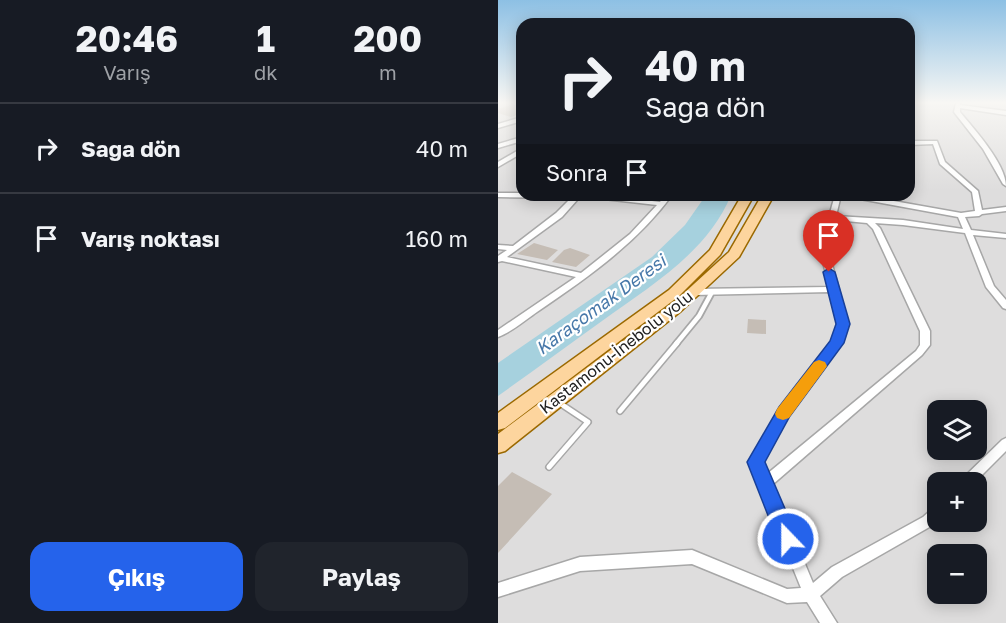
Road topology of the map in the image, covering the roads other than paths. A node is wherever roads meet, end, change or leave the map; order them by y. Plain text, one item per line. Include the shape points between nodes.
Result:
1 (973, 132) edge
2 (516, 141) edge
3 (915, 143) edge
4 (498, 146) edge
5 (516, 155) edge
6 (512, 158) junction
7 (516, 158) edge
8 (498, 165) edge
9 (1006, 184) edge
10 (498, 195) edge
11 (516, 195) edge
12 (573, 201) edge
13 (631, 201) edge
14 (665, 201) edge
15 (745, 201) edge
16 (765, 201) edge
17 (837, 201) edge
18 (883, 201) edge
19 (663, 204) junction
20 (1006, 209) edge
21 (979, 213) junction
22 (961, 215) junction
23 (833, 218) junction
24 (869, 221) junction
25 (969, 233) junction
26 (1006, 236) edge
27 (498, 247) edge
28 (515, 248) junction
29 (499, 259) edge
30 (582, 276) junction
31 (833, 289) junction
32 (694, 291) junction
33 (712, 292) junction
34 (1006, 306) edge
35 (498, 334) edge
36 (555, 400) junction
37 (620, 411) dead end
38 (498, 423) edge
39 (1006, 443) edge
40 (498, 445) edge
41 (549, 467) dead end
42 (977, 472) edge
43 (765, 483) junction
44 (927, 522) edge
45 (498, 591) edge
46 (811, 595) junction
47 (829, 623) edge

1 - 9 street
2 - 4 street
3 - 21 street via 935,142 942,163 975,191
5 - 6 street
6 - 7 street
6 - 8 street
10 - 11 street
12 - 28 street
13 - 19 street
14 - 19 street
15 - 38 main road via 716,252 674,292
16 - 32 main road, Kastamonu-İnebolu yolu via 734,254
17 - 23 street
18 - 22 street
19 - 30 street via 642,228
20 - 21 street
21 - 22 street
22 - 25 street
23 - 24 street
23 - 31 street via 824,249
24 - 25 street
24 - 43 street via 876,228 925,331 925,345
25 - 26 street
25 - 34 street via 990,287
27 - 28 street
28 - 29 street
29 - 30 street
30 - 35 street
31 - 33 street
31 - 43 street via 843,324 837,343 784,411 756,462
32 - 33 street
32 - 36 main road, Kastamonu-İnebolu yolu
33 - 37 lane via 699,316
36 - 40 main road, Kastamonu-İnebolu yolu
36 - 41 lane via 588,422
39 - 42 street
43 - 46 street
44 - 46 street via 837,572
45 - 46 street via 580,564 692,557 787,596
46 - 47 street

